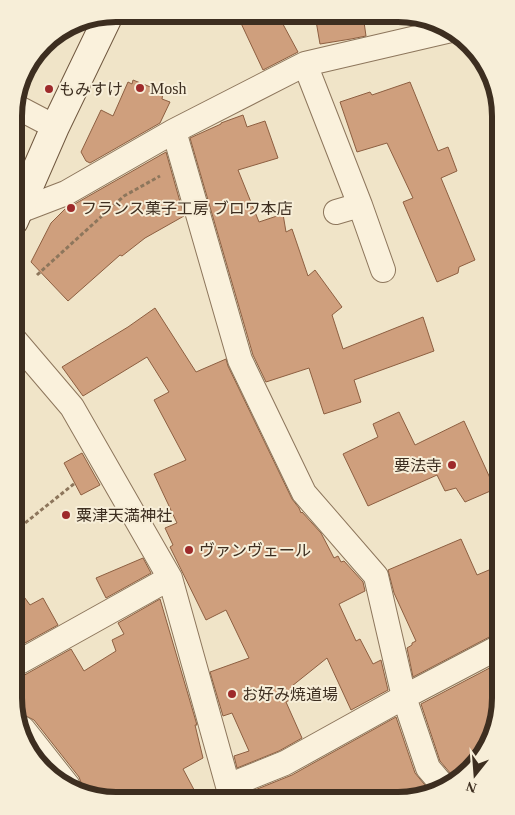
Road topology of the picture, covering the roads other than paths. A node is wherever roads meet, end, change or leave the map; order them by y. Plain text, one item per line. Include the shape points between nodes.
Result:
1 (105, 23) edge
2 (440, 33) edge
3 (305, 64) junction
4 (23, 110) edge
5 (55, 128) junction
6 (174, 131) junction
7 (23, 202) edge
8 (360, 205) junction
9 (336, 212) dead end
10 (23, 213) edge
11 (383, 270) dead end
12 (23, 350) edge
13 (170, 578) junction
14 (492, 651) edge
15 (23, 660) edge
16 (404, 697) junction
17 (33, 742) edge
18 (55, 769) edge
19 (440, 782) edge
20 (229, 792) edge
21 (231, 792) edge

1 - 5 main road
2 - 3 street
3 - 6 street
3 - 8 street
4 - 5 street
5 - 7 main road
6 - 10 street via 66,193
6 - 16 street via 240,360 304,493 376,576
8 - 9 street
8 - 11 street
12 - 13 street via 72,407
13 - 15 street
13 - 20 street
14 - 16 street
16 - 19 street via 428,768
16 - 21 street
17 - 18 street

